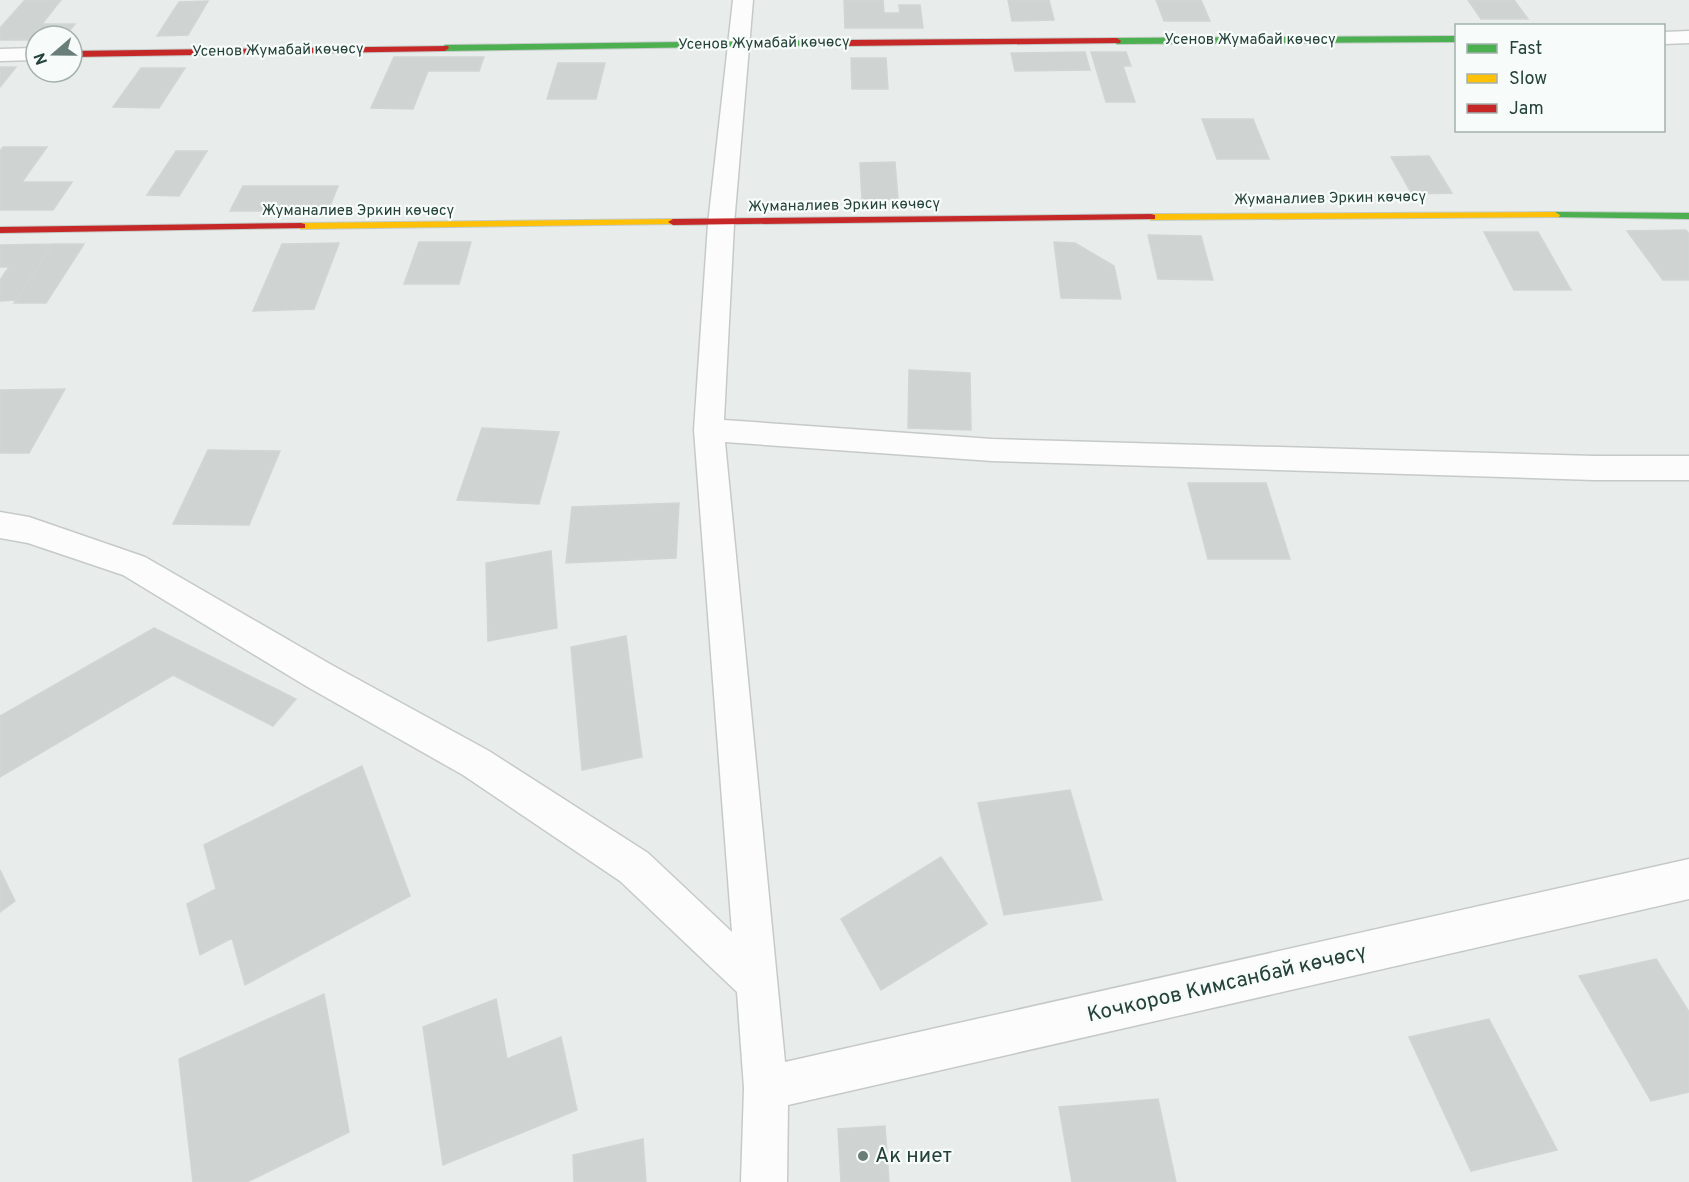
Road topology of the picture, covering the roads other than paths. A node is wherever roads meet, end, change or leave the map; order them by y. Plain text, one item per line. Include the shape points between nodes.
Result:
1 (743, 0) edge
2 (1689, 37) edge
3 (1665, 38) edge
4 (1455, 39) edge
5 (739, 44) junction
6 (24, 54) edge
7 (84, 54) edge
8 (0, 55) edge
9 (1689, 216) edge
10 (721, 224) junction
11 (0, 230) edge
12 (709, 430) junction
13 (1689, 468) edge
14 (0, 525) edge
15 (1689, 879) edge
16 (756, 982) junction
17 (765, 1088) junction
18 (764, 1182) edge

1 - 5 street
2 - 3 street
4 - 5 street, Усенов Жумабай көчөсү
5 - 7 street, Усенов Жумабай көчөсү
5 - 10 street
6 - 8 street
9 - 10 street, Жуманалиев Эркин көчөсү via 1372,214
10 - 11 street, Жуманалиев Эркин көчөсү
10 - 12 street
12 - 13 street via 992,450
12 - 16 street
14 - 16 street via 29,530 134,566 476,763 634,867
15 - 17 street, Кочкоров Кимсанбай көчөсү
16 - 17 street
17 - 18 street

